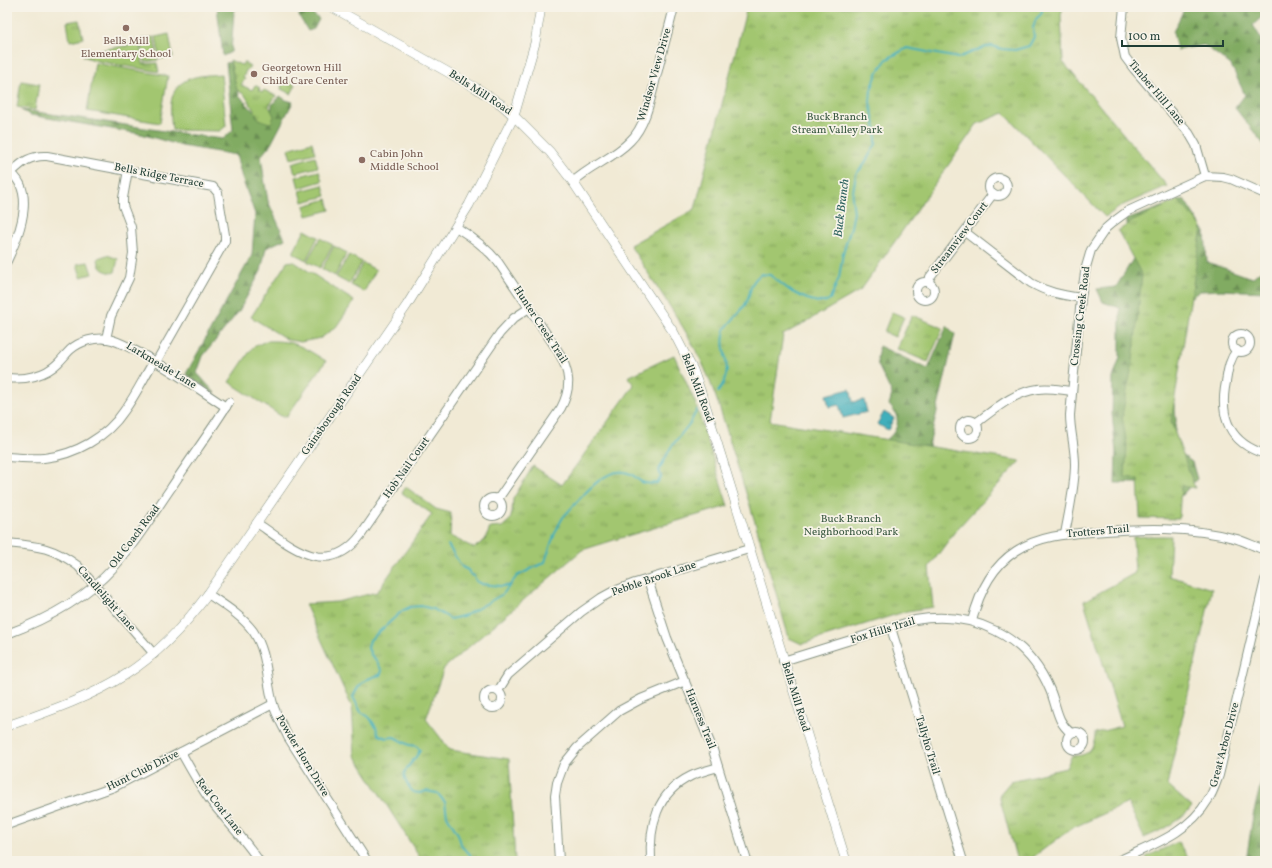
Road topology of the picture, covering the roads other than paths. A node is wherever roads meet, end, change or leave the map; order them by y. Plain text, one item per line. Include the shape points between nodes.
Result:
1 (332, 7) edge
2 (541, 7) edge
3 (674, 7) edge
4 (1124, 7) edge
5 (514, 116) junction
6 (128, 170) junction
7 (9, 172) edge
8 (1205, 176) junction
9 (573, 182) junction
10 (993, 194) dead end
11 (1265, 194) edge
12 (456, 227) junction
13 (965, 232) junction
14 (7, 261) edge
15 (929, 282) dead end
16 (1081, 298) junction
17 (529, 308) junction
18 (106, 339) junction
19 (1237, 350) dead end
20 (155, 361) junction
21 (7, 378) edge
22 (1072, 391) junction
23 (227, 405) joint
24 (976, 423) dead end
25 (1265, 454) edge
26 (7, 456) edge
27 (498, 499) dead end
28 (257, 523) junction
29 (1065, 534) junction
30 (7, 543) edge
31 (749, 549) junction
32 (1265, 550) edge
33 (648, 580) junction
34 (1265, 580) edge
35 (95, 585) junction
36 (208, 594) junction
37 (972, 621) junction
38 (891, 628) junction
39 (7, 634) edge
40 (154, 654) junction
41 (783, 661) junction
42 (685, 681) junction
43 (498, 691) dead end
44 (273, 704) junction
45 (7, 726) edge
46 (1070, 733) dead end
47 (181, 752) junction
48 (718, 767) junction
49 (7, 824) edge
50 (259, 861) edge
51 (367, 861) edge
52 (559, 861) edge
53 (651, 861) edge
54 (747, 861) edge
55 (846, 861) edge
56 (963, 861) edge
57 (1118, 861) edge

1 - 5 street, Bells Mill Road via 476,88
2 - 5 street, Gainsborough Road via 535,43
3 - 9 street, Windsor View Drive via 650,100 639,129 632,140 621,149 583,172
4 - 8 street, Timber Hill Lane via 1121,38 1125,57 1189,132 1196,145
5 - 9 street, Bells Mill Road via 550,152
5 - 12 street, Gainsborough Road
6 - 7 street, Bells Ridge Terrace via 39,155 27,159
6 - 18 street via 123,198 131,227 133,252 128,278 111,316
6 - 20 street, Bells Ridge Terrace via 213,187 218,193 225,235 224,244
7 - 14 street via 16,177 22,190 23,212 19,235
8 - 11 street, Crossing Creek Road via 1231,179
8 - 16 street, Crossing Creek Road via 1128,211 1106,228 1096,241 1088,259
9 - 31 street, Bells Mill Road via 666,320 688,359 706,406
10 - 13 street, Streamview Court
12 - 17 street, Hunter Creek Trail via 489,250
12 - 28 street, Gainsborough Road via 407,305
13 - 15 street, Streamview Court via 930,277
13 - 16 street via 1031,283 1055,294
16 - 22 street, Crossing Creek Road
17 - 27 street, Hunter Creek Trail via 565,363 568,391 561,408
17 - 28 street, Hob Nail Court via 514,318 500,333 361,535 349,548 328,557 310,556
18 - 20 street, Larkmeade Lane via 121,343
18 - 21 street, Larkmeade Lane via 80,343 52,368 37,375 20,379
19 - 25 street via 1229,364 1223,396 1225,417 1235,436 1244,444
20 - 23 street, Larkmeade Lane
20 - 26 street, Bells Ridge Terrace via 124,412 93,441 52,457
22 - 24 street via 1051,388 1027,392 1004,402
22 - 29 street, Crossing Creek Road via 1070,428 1075,470
23 - 35 street, Old Coach Road via 136,538 114,567
28 - 36 street, Gainsborough Road
29 - 32 street, Trotters Trail via 1160,528 1237,539
29 - 37 street, Trotters Trail via 1039,540 1016,551 1004,561 984,588
30 - 35 street, Candlelight Lane via 37,546 65,556
31 - 33 street, Pebble Brook Lane
31 - 41 street, Bells Mill Road
33 - 42 street, Harness Trail
33 - 43 street, Pebble Brook Lane via 612,592 590,605 508,675
34 - 57 street, Great Arbor Drive via 1219,775 1209,800 1181,830
35 - 39 street, Old Coach Road via 71,604
35 - 40 street, Candlelight Lane
36 - 40 street, Gainsborough Road via 188,620
36 - 44 street, Powder Horn Drive via 240,616 254,632 264,656
37 - 38 street, Fox Hills Trail via 924,618
37 - 46 street, Fox Hills Trail via 1007,637 1031,659 1050,690 1060,722
38 - 41 street, Fox Hills Trail
38 - 56 street, Tallyho Trail
40 - 45 street, Gainsborough Road via 124,676 89,695
41 - 55 street, Bells Mill Road
42 - 48 street, Harness Trail
42 - 52 street via 619,711 577,748 566,762 557,783 555,796
44 - 47 street, Hunt Club Drive
44 - 51 street, Powder Horn Drive via 288,737
47 - 49 street, Hunt Club Drive via 114,787
47 - 50 street, Red Coat Lane via 209,799
48 - 53 street via 690,776 664,800 652,826
48 - 54 street, Harness Trail

